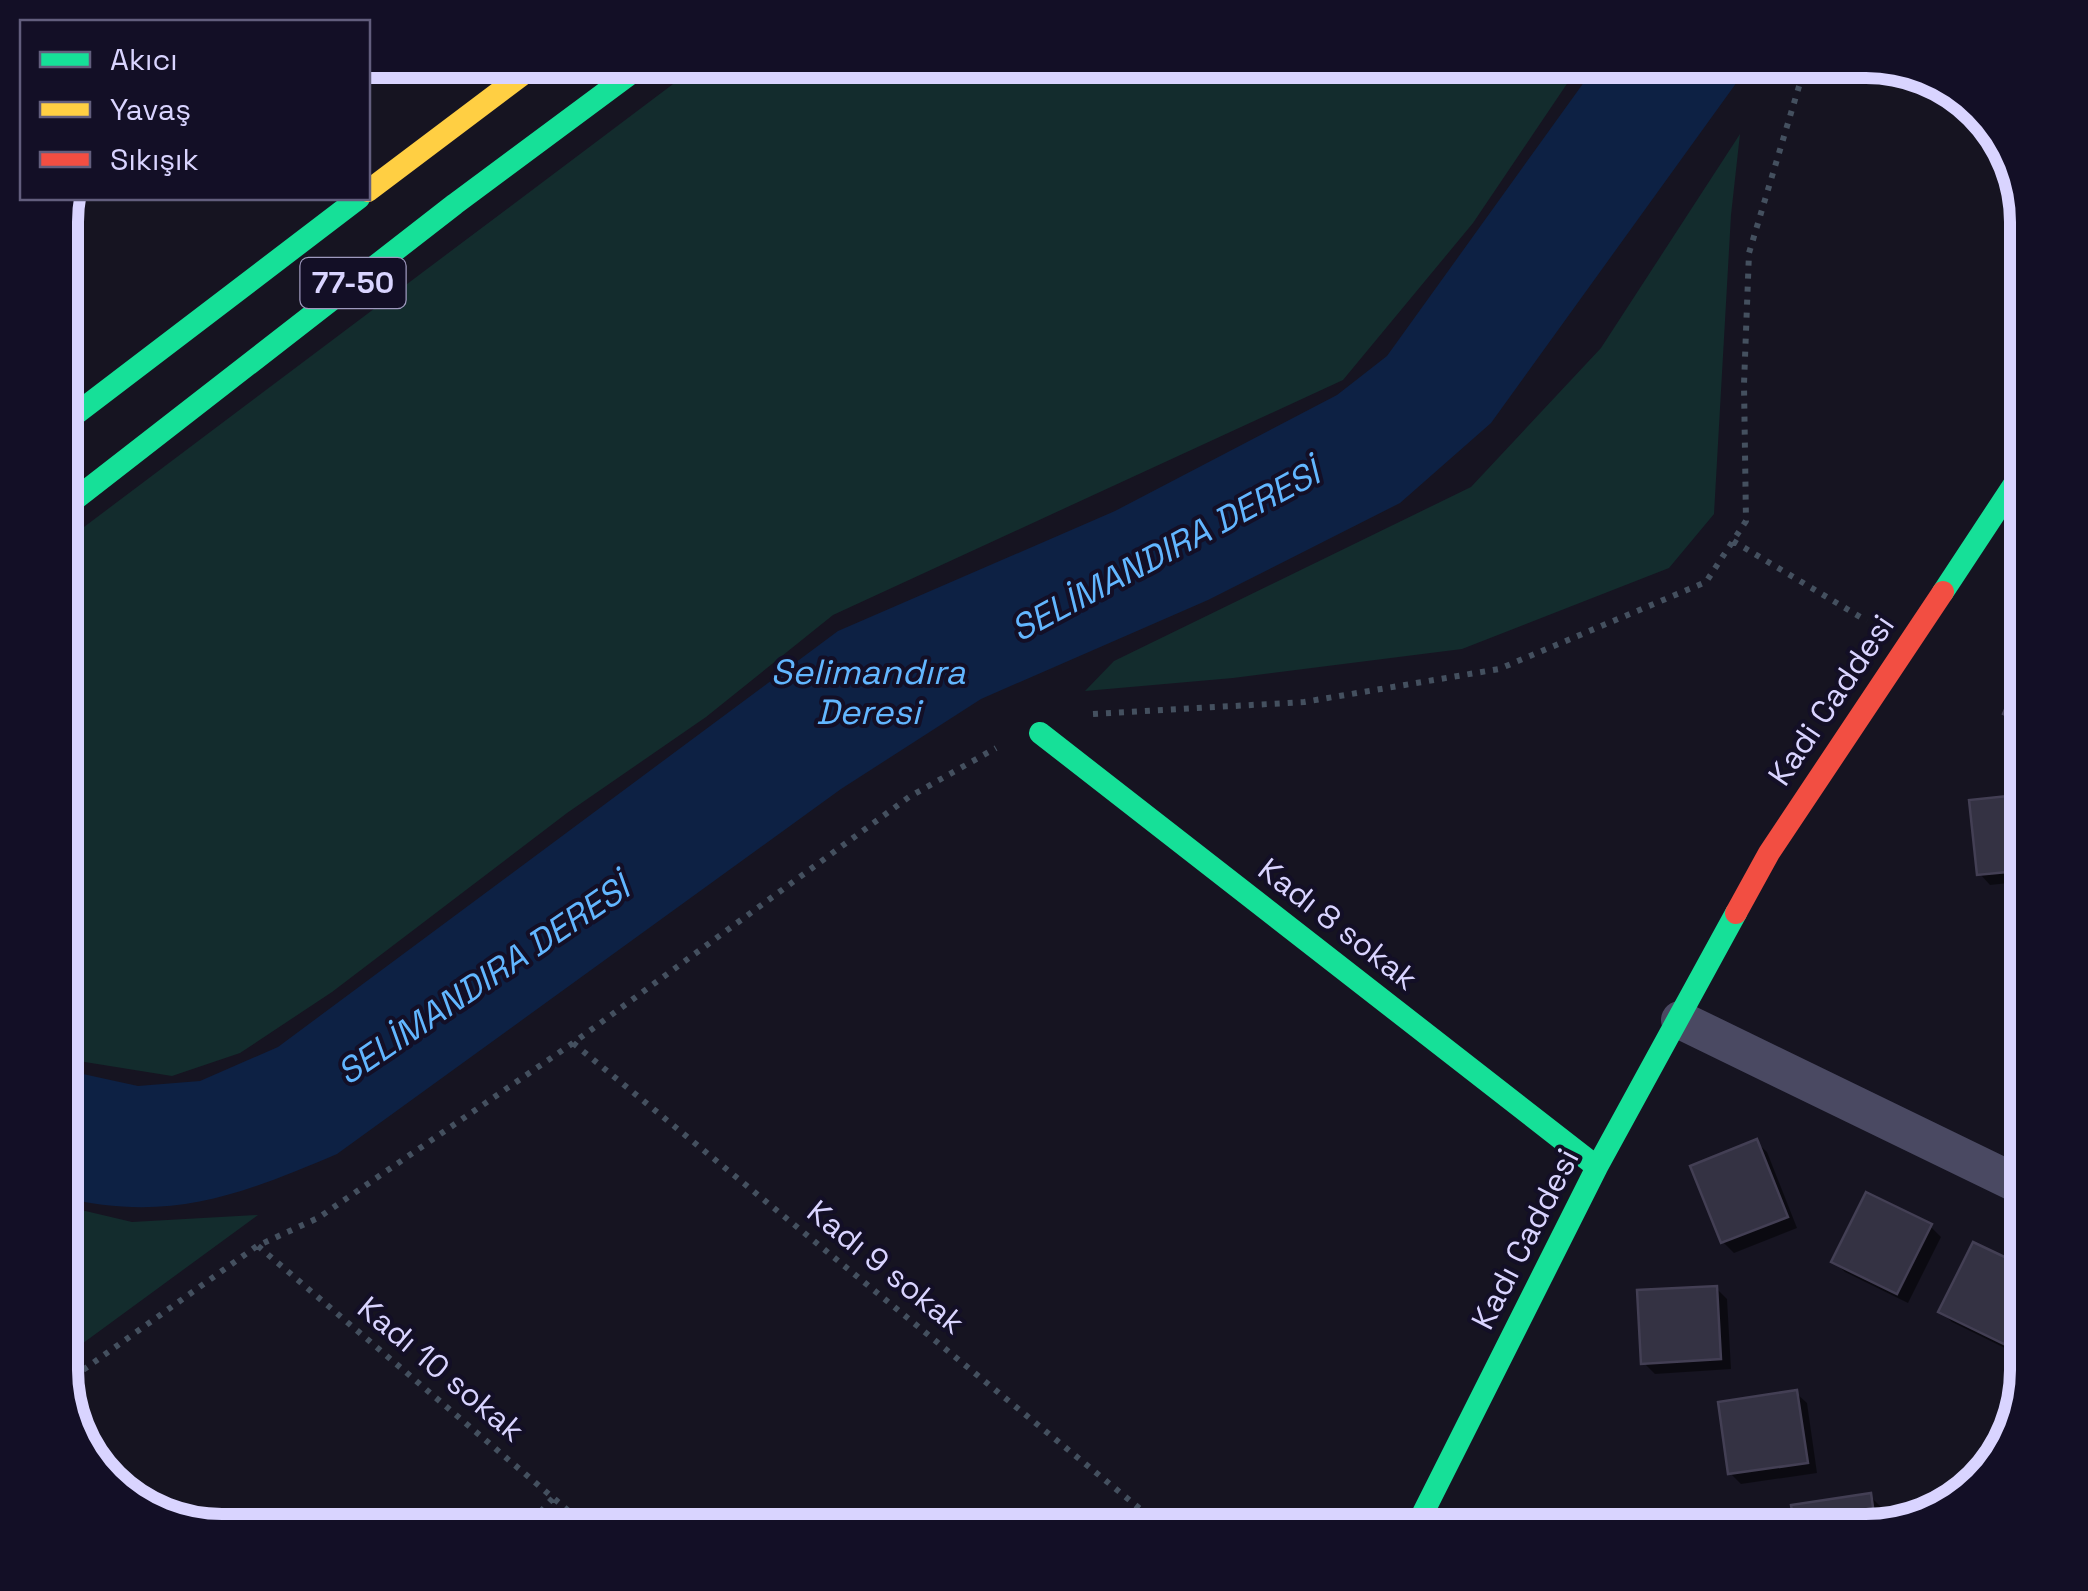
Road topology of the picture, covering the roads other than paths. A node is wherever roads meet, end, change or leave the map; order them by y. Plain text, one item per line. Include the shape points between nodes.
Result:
1 (518, 78) edge
2 (625, 78) edge
3 (370, 189) edge
4 (357, 200) edge
5 (78, 412) edge
6 (2010, 490) edge
7 (78, 496) edge
8 (1040, 732) dead end
9 (1698, 980) joint
10 (1680, 1020) junction
11 (1597, 1167) junction
12 (2010, 1180) edge
13 (1423, 1514) edge

1 - 3 street
2 - 7 street, 77-50
4 - 5 street, 77-50
6 - 9 street, Kadi Caddesi via 1768,854
8 - 11 street, Kadı 8 sokak
9 - 10 street, Kadı Caddesi
10 - 11 street, Kadı Caddesi
10 - 12 street
11 - 13 street, Kadı Caddesi

